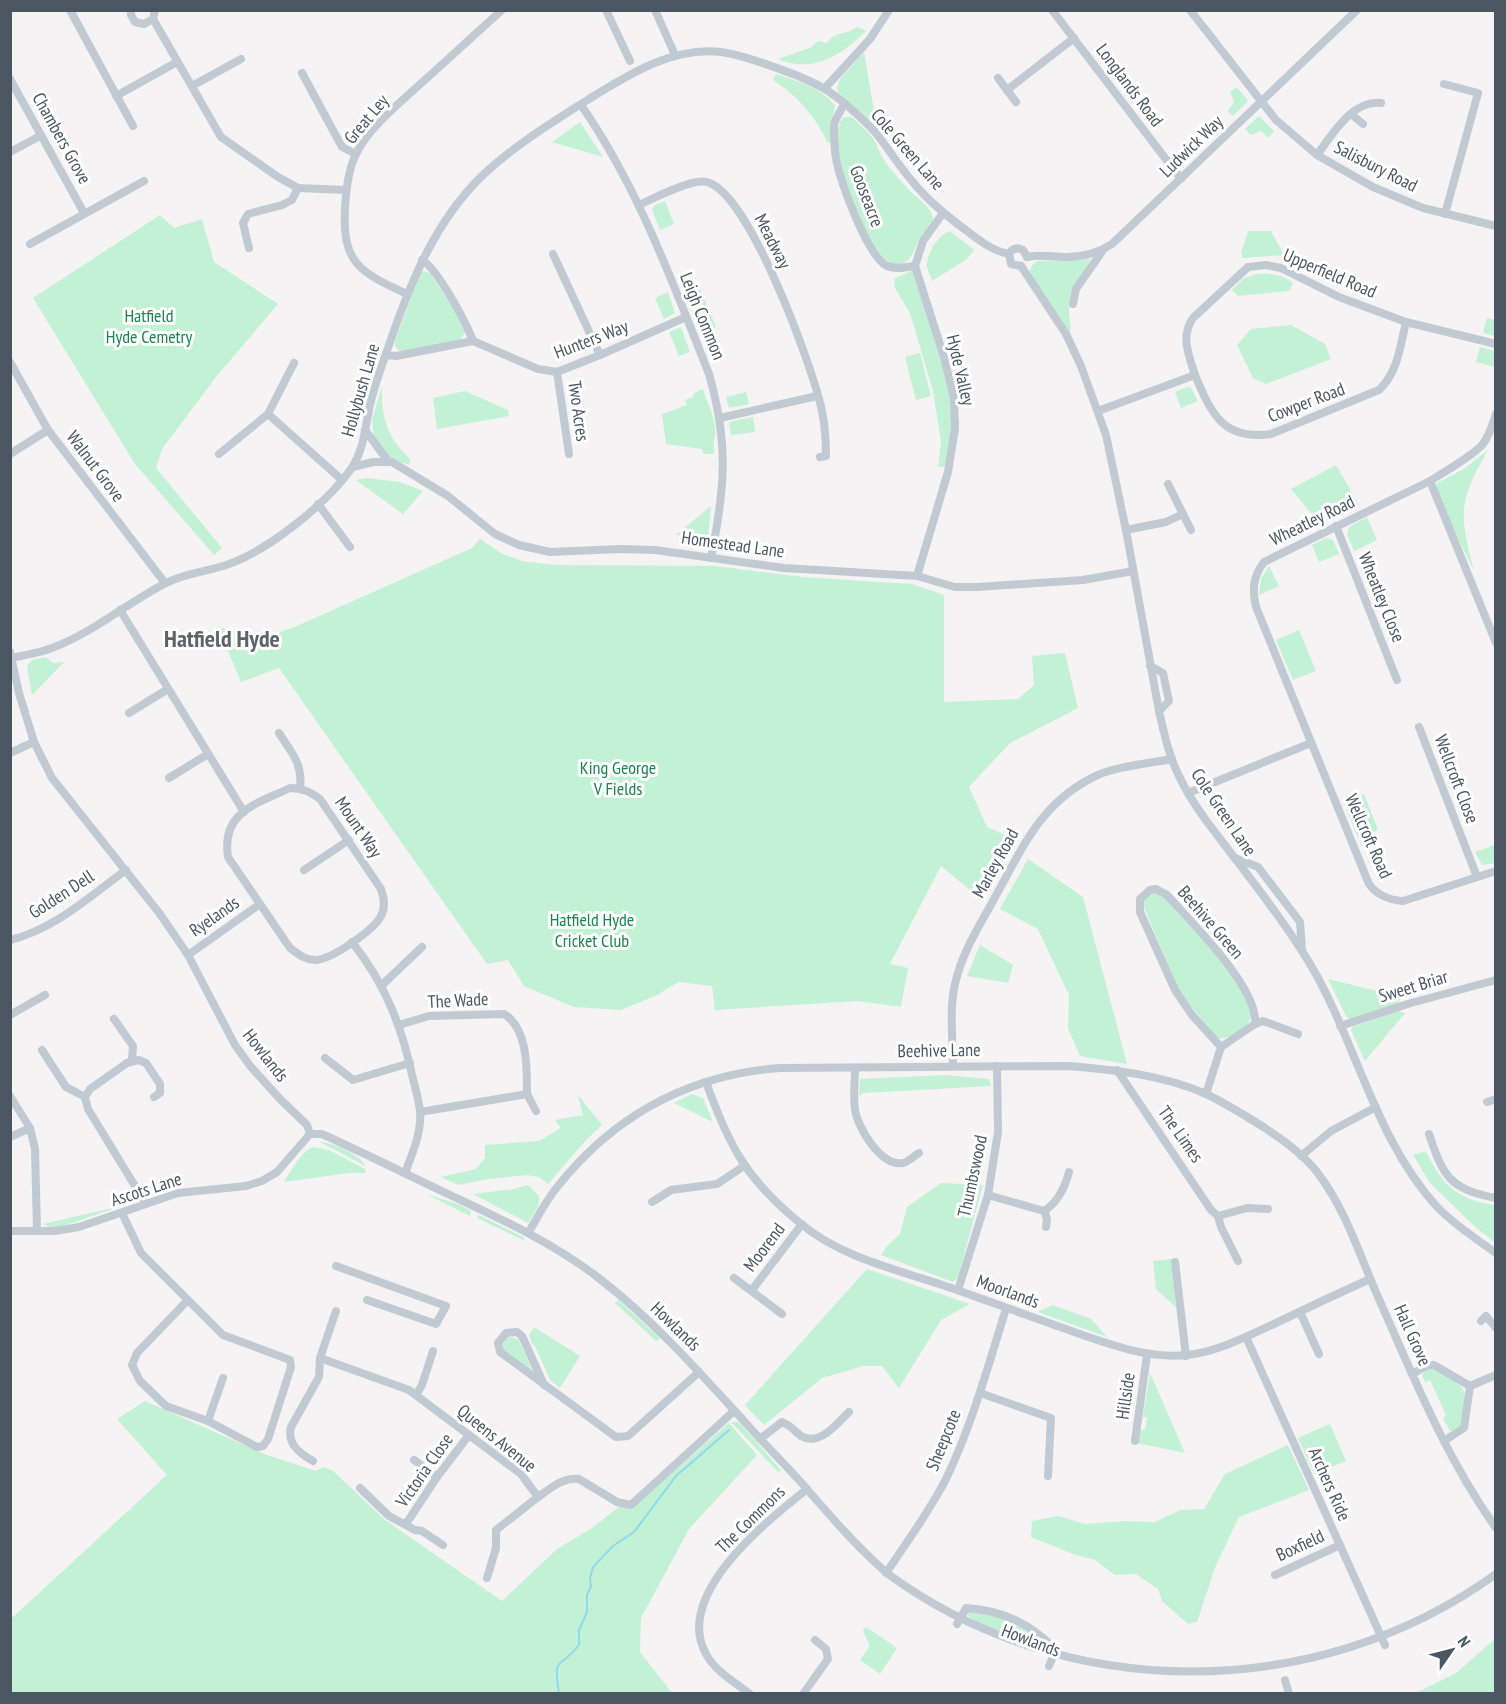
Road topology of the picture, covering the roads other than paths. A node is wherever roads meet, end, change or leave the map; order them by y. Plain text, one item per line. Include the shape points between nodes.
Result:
1 (70, 10) edge
2 (131, 10) edge
3 (502, 10) edge
4 (606, 10) edge
5 (655, 10) edge
6 (889, 10) edge
7 (1052, 10) edge
8 (1190, 10) edge
9 (1357, 10) edge
10 (154, 15) edge
11 (1074, 38) junction
12 (675, 55) junction
13 (241, 59) dead end
14 (630, 61) dead end
15 (177, 62) junction
16 (302, 72) dead end
17 (998, 78) dead end
18 (10, 79) edge
19 (1444, 84) dead end
20 (192, 86) junction
21 (825, 88) junction
22 (1007, 90) junction
23 (116, 96) junction
24 (1260, 101) junction
25 (1016, 102) dead end
26 (1382, 103) dead end
27 (580, 105) junction
28 (844, 105) junction
29 (1351, 114) junction
30 (1363, 124) dead end
31 (133, 126) dead end
32 (40, 136) junction
33 (10, 152) edge
34 (356, 154) junction
35 (1317, 155) junction
36 (1181, 179) junction
37 (144, 181) dead end
38 (298, 188) junction
39 (346, 190) junction
40 (639, 205) junction
41 (84, 213) junction
42 (943, 213) junction
43 (1444, 213) junction
44 (1496, 226) edge
45 (30, 244) dead end
46 (249, 248) dead end
47 (1103, 249) junction
48 (553, 254) dead end
49 (1009, 254) junction
50 (1027, 257) junction
51 (422, 260) junction
52 (915, 266) junction
53 (1021, 266) junction
54 (407, 294) junction
55 (1073, 304) dead end
56 (686, 317) junction
57 (1406, 322) junction
58 (473, 341) junction
59 (1496, 344) edge
60 (386, 355) junction
61 (600, 355) junction
62 (10, 362) edge
63 (294, 363) dead end
64 (557, 372) junction
65 (1195, 375) junction
66 (817, 396) junction
67 (1098, 411) junction
68 (268, 414) junction
69 (1496, 414) edge
70 (720, 418) junction
71 (1494, 424) edge
72 (48, 430) junction
73 (366, 430) junction
74 (10, 454) edge
75 (219, 454) dead end
76 (569, 454) dead end
77 (820, 457) dead end
78 (388, 461) junction
79 (353, 467) junction
80 (342, 480) junction
81 (1430, 481) junction
82 (1168, 484) dead end
83 (318, 504) junction
84 (1183, 513) junction
85 (1336, 526) junction
86 (1126, 530) junction
87 (1191, 530) dead end
88 (350, 547) dead end
89 (711, 558) junction
90 (1133, 572) junction
91 (917, 576) junction
92 (165, 583) junction
93 (120, 610) junction
94 (1496, 643) edge
95 (11, 655) edge
96 (1397, 680) dead end
97 (168, 689) junction
98 (129, 713) dead end
99 (1419, 727) dead end
100 (279, 733) dead end
101 (34, 742) junction
102 (1311, 743) junction
103 (10, 753) edge
104 (208, 754) junction
105 (1172, 759) junction
106 (169, 778) dead end
107 (300, 788) junction
108 (1188, 793) junction
109 (244, 812) junction
110 (348, 840) junction
111 (1235, 858) junction
112 (126, 870) junction
113 (304, 870) dead end
114 (1496, 871) edge
115 (1477, 877) junction
116 (260, 904) junction
117 (10, 939) edge
118 (352, 942) junction
119 (423, 947) dead end
120 (1302, 950) junction
121 (188, 955) junction
122 (1496, 980) edge
123 (382, 985) junction
124 (45, 994) dead end
125 (10, 1014) edge
126 (114, 1019) dead end
127 (1255, 1024) junction
128 (399, 1025) junction
129 (1340, 1026) junction
130 (1298, 1034) dead end
131 (1221, 1047) junction
132 (42, 1050) dead end
133 (325, 1058) dead end
134 (132, 1061) junction
135 (410, 1063) junction
136 (953, 1066) junction
137 (997, 1066) junction
138 (855, 1068) junction
139 (1117, 1070) junction
140 (706, 1082) junction
141 (527, 1094) junction
142 (1206, 1094) junction
143 (10, 1096) edge
144 (85, 1097) junction
145 (154, 1097) dead end
146 (1376, 1107) junction
147 (536, 1111) dead end
148 (420, 1112) junction
149 (30, 1128) junction
150 (310, 1134) junction
151 (1429, 1134) dead end
152 (10, 1137) edge
153 (919, 1153) dead end
154 (1301, 1156) junction
155 (744, 1166) junction
156 (1069, 1172) dead end
157 (405, 1173) junction
158 (988, 1195) junction
159 (1496, 1198) edge
160 (652, 1202) dead end
161 (146, 1203) junction
162 (1268, 1209) dead end
163 (1044, 1211) junction
164 (122, 1213) junction
165 (1218, 1216) junction
166 (802, 1224) junction
167 (1046, 1227) dead end
168 (10, 1231) edge
169 (37, 1232) junction
170 (528, 1233) junction
171 (1496, 1253) edge
172 (1238, 1261) dead end
173 (1175, 1262) dead end
174 (336, 1266) dead end
175 (734, 1278) dead end
176 (1370, 1279) junction
177 (752, 1290) junction
178 (958, 1290) junction
179 (188, 1300) junction
180 (367, 1300) dead end
181 (1006, 1309) junction
182 (336, 1311) dead end
183 (1300, 1312) junction
184 (782, 1314) dead end
185 (1481, 1321) dead end
186 (1496, 1329) edge
187 (1246, 1337) junction
188 (433, 1351) dead end
189 (1319, 1354) dead end
190 (1147, 1355) junction
191 (1186, 1356) junction
192 (321, 1358) junction
193 (699, 1372) junction
194 (1412, 1374) junction
195 (1496, 1375) edge
196 (224, 1378) dead end
197 (544, 1385) junction
198 (1470, 1386) junction
199 (980, 1393) junction
200 (416, 1395) junction
201 (734, 1411) junction
202 (849, 1412) dead end
203 (208, 1421) junction
204 (469, 1435) junction
205 (760, 1439) junction
206 (1135, 1441) dead end
207 (1444, 1441) junction
208 (414, 1460) dead end
209 (313, 1461) dead end
210 (1048, 1476) dead end
211 (437, 1477) junction
212 (360, 1488) dead end
213 (807, 1489) junction
214 (538, 1497) junction
215 (406, 1524) junction
216 (1496, 1528) edge
217 (442, 1545) dead end
218 (1340, 1545) junction
219 (886, 1573) junction
220 (1496, 1574) edge
221 (1275, 1575) dead end
222 (487, 1578) dead end
223 (957, 1624) junction
224 (977, 1635) dead end
225 (1405, 1636) dead end
226 (815, 1640) dead end
227 (1375, 1649) dead end
228 (1038, 1662) dead end
229 (1049, 1666) junction
230 (1059, 1668) dead end
231 (1295, 1677) dead end
232 (1285, 1680) junction
233 (1273, 1682) dead end
234 (750, 1694) edge
235 (803, 1694) edge
236 (1289, 1694) edge

1 - 23 street
2 - 10 street via 132,19 140,24 148,23
3 - 34 street, Great Ley via 384,117
4 - 14 street
5 - 12 street
6 - 21 street via 870,39
7 - 11 street, Longlands Road
8 - 24 street, Salisbury Road
9 - 24 street, Ludwick Way
10 - 15 street
11 - 22 street
11 - 36 street, Longlands Road
12 - 21 street, Cole Green Lane via 713,51 733,54
12 - 27 street, Hollybush Lane via 635,72
13 - 20 street
15 - 20 street
15 - 23 street
16 - 34 street via 342,147
17 - 22 street
18 - 32 street, Chambers Grove
19 - 43 street via 1478,93
20 - 38 street via 221,137
21 - 28 street, Cole Green Lane
22 - 25 street
23 - 31 street
24 - 35 street, Salisbury Road via 1286,130
24 - 36 street, Ludwick Way
26 - 29 street via 1373,102
27 - 40 street, Leigh Common
27 - 51 street, Hollybush Lane via 482,175 444,223
28 - 42 street, Cole Green Lane via 874,132 913,183
28 - 52 street, Gooseacre via 834,127 836,160 845,194 874,253 886,266
29 - 30 street
29 - 35 street
32 - 33 street
32 - 41 street, Chambers Grove
34 - 39 street, Great Ley
35 - 43 street, Salisbury Road via 1373,187
36 - 47 street, Ludwick Way
37 - 41 street, Chambers Grove
38 - 39 street
38 - 46 street via 292,200 248,214 243,224
39 - 54 street, Great Ley via 344,226 349,253 376,280
40 - 56 street, Leigh Common
40 - 66 street, Meadway via 698,182 711,183 722,191 739,212 778,288
41 - 45 street, Chambers Grove
42 - 49 street, Cole Green Lane via 998,252
42 - 52 street via 923,241
43 - 44 street, Salisbury Road
47 - 50 street, Ludwick Way via 1065,257
47 - 55 street via 1076,289
48 - 61 street
49 - 50 street via 1017,248
49 - 53 street via 1011,264
50 - 53 street
51 - 54 street, Hollybush Lane
51 - 58 street via 446,291
52 - 91 street, Hyde Valley via 944,357 954,398 955,428 948,471
53 - 67 street via 1066,334
54 - 60 street, Hollybush Lane
56 - 61 street, Hunters Way
56 - 70 street, Leigh Common via 709,374
57 - 59 street, Upperfield Road
57 - 65 street, Cowper Road via 1394,370 1379,390 1272,434 1244,435 1228,427 1215,417
57 - 65 street, Upperfield Road via 1339,297 1281,268 1248,267 1188,325 1186,346
58 - 60 street
58 - 64 street, Hunters Way via 538,369
60 - 73 street, Hollybush Lane via 369,407
61 - 64 street, Hunters Way
62 - 72 street, Walnut Grove
63 - 68 street
64 - 76 street, Two Acres
65 - 67 street
66 - 70 street
66 - 77 street, Meadway via 826,439 826,456
67 - 86 street
68 - 75 street
68 - 80 street
69 - 71 street, Wheatley Road
70 - 89 street, Leigh Common via 723,489
71 - 81 street, Wheatley Road via 1482,445
72 - 74 street
72 - 92 street, Walnut Grove
73 - 78 street
73 - 79 street, Hollybush Lane
78 - 79 street
78 - 89 street, Homestead Lane via 448,496 495,534 526,548 550,552 655,550
79 - 80 street, Hollybush Lane
80 - 83 street, Hollybush Lane
81 - 85 street, Wheatley Road
81 - 94 street
82 - 84 street
83 - 88 street
83 - 92 street, Hollybush Lane via 257,550 229,564
84 - 86 street via 1166,522
84 - 87 street
85 - 96 street, Wheatley Close
85 - 102 street, Wheatley Road via 1264,562 1254,580 1256,607
86 - 90 street
89 - 91 street, Homestead Lane via 794,569
90 - 91 street, Homestead Lane via 1083,580 977,587 955,587
90 - 105 street, Cole Green Lane via 1150,666 1163,673 1169,701 1159,711
92 - 93 street, Hollybush Lane
93 - 95 street, Hollybush Lane via 51,649
93 - 97 street
95 - 101 street, Howlands
97 - 98 street
97 - 104 street
99 - 115 street, Wellcroft Close
100 - 107 street via 300,765
101 - 103 street
101 - 112 street, Howlands via 60,790
102 - 108 street
102 - 115 street, Wellcroft Road via 1376,893 1403,901
104 - 106 street
104 - 109 street
105 - 108 street, Cole Green Lane
105 - 136 street, Marley Road via 1101,774 1061,801 1031,831 961,963 954,996
107 - 109 street, Mount Way via 290,788
107 - 110 street, Mount Way via 320,799
108 - 111 street, Cole Green Lane
109 - 116 street, Mount Way via 229,827 228,857
110 - 113 street
110 - 118 street, Mount Way via 381,889 384,901 380,918
111 - 120 street, Cole Green Lane
111 - 120 street via 1258,867 1300,922
112 - 117 street, Golden Dell via 57,920
112 - 121 street, Howlands
114 - 115 street, Wellcroft Road
116 - 118 street, Mount Way via 290,948 303,958 330,956
116 - 121 street, Ryelands
118 - 123 street
119 - 123 street
120 - 129 street, Cole Green Lane
121 - 150 street, Howlands via 235,1044 266,1084 307,1125
122 - 129 street, Sweet Briar
123 - 128 street
124 - 125 street
126 - 134 street via 133,1046
127 - 130 street via 1263,1021
127 - 131 street
127 - 131 street, Beehive Green via 1248,995 1224,958 1167,895 1150,890 1140,899 1140,912 1175,990
128 - 135 street
128 - 141 street, The Wade via 429,1016 504,1014 521,1034
129 - 146 street, Cole Green Lane
131 - 142 street
132 - 144 street via 66,1088
133 - 135 street via 353,1080
134 - 144 street via 90,1089
134 - 145 street via 146,1063 160,1084 160,1093
135 - 148 street
136 - 137 street, Beehive Lane
136 - 138 street, Beehive Lane
137 - 139 street, Beehive Lane
137 - 158 street, Thumbswood via 998,1132
138 - 140 street, Beehive Lane via 753,1070
138 - 153 street via 855,1108 866,1138 895,1162 903,1163
139 - 142 street, Beehive Lane
139 - 165 street, The Limes
140 - 155 street, Moorlands via 721,1124
140 - 170 street, Beehive Lane via 655,1102 597,1142 557,1187
141 - 147 street, The Wade
141 - 148 street
142 - 154 street, Beehive Lane via 1286,1142
143 - 149 street
144 - 161 street via 88,1109
146 - 154 street via 1331,1131
146 - 171 street, Cole Green Lane via 1395,1148 1438,1207
148 - 157 street via 418,1137
149 - 152 street
149 - 169 street via 35,1149
150 - 157 street, Howlands via 322,1134
150 - 161 street, Ascots Lane via 277,1172 262,1181 178,1193
151 - 159 street via 1439,1165 1452,1181 1467,1191
154 - 176 street, Hall Grove via 1316,1171 1341,1211
155 - 160 street via 717,1184 671,1190
155 - 166 street, Moorlands via 770,1197
156 - 163 street via 1054,1202
157 - 170 street, Howlands
158 - 163 street
158 - 178 street, Thumbswood
161 - 164 street, Ascots Lane
162 - 165 street via 1247,1208
163 - 167 street
164 - 169 street, Ascots Lane via 79,1227
164 - 179 street via 141,1253
165 - 172 street, The Limes
166 - 177 street, Moorend
166 - 178 street, Moorlands via 856,1256
168 - 169 street, Ascots Lane
170 - 193 street, Howlands via 600,1279
173 - 191 street
174 - 180 street via 446,1306 436,1324
175 - 177 street, Moorend
176 - 183 street, Moorlands
176 - 194 street, Hall Grove
177 - 184 street, Moorend
178 - 181 street, Moorlands
179 - 203 street via 137,1353 132,1365 140,1381 166,1406
179 - 203 street via 223,1335 285,1357 291,1363 263,1446 257,1447
181 - 190 street, Moorlands
181 - 199 street, Sheepcote
182 - 192 street
183 - 187 street, Moorlands
183 - 189 street
185 - 186 street via 1486,1316
187 - 191 street, Moorlands
187 - 218 street, Archers Ride
188 - 200 street
190 - 191 street, Moorlands
190 - 206 street, Hillside
192 - 200 street, Queens Avenue
192 - 209 street via 319,1377 289,1434 296,1449
193 - 197 street via 624,1438 616,1437
193 - 201 street, Howlands
194 - 198 street via 1434,1365
194 - 207 street, Hall Grove
195 - 198 street
196 - 203 street
197 - 197 street via 500,1352 498,1343 506,1333 517,1332 522,1336
198 - 207 street via 1464,1428
199 - 210 street via 1051,1418
199 - 219 street, Sheepcote via 945,1481
200 - 204 street, Queens Avenue
201 - 205 street, Howlands
201 - 214 street, Queens Avenue via 631,1505 617,1502 573,1478
202 - 205 street via 822,1437 809,1439 782,1422
204 - 211 street, Victoria Close
204 - 214 street, Queens Avenue via 520,1474
205 - 213 street, Howlands
207 - 216 street, Hall Grove
208 - 211 street
211 - 215 street, Victoria Close
212 - 215 street, Victoria Close via 389,1516
213 - 219 street, Howlands
213 - 234 street, The Commons via 730,1559 700,1616 699,1637 706,1654 720,1672
214 - 222 street via 496,1530 496,1548
215 - 217 street, Victoria Close
218 - 221 street, Boxfield
218 - 227 street, Archers Ride via 1389,1644
219 - 223 street, Howlands
220 - 225 street
223 - 224 street, Howlands
223 - 229 street via 966,1608 1005,1615 1029,1627 1053,1648
226 - 235 street via 826,1649 828,1659
228 - 229 street, Howlands
229 - 230 street, Howlands
231 - 232 street
232 - 233 street
232 - 236 street

